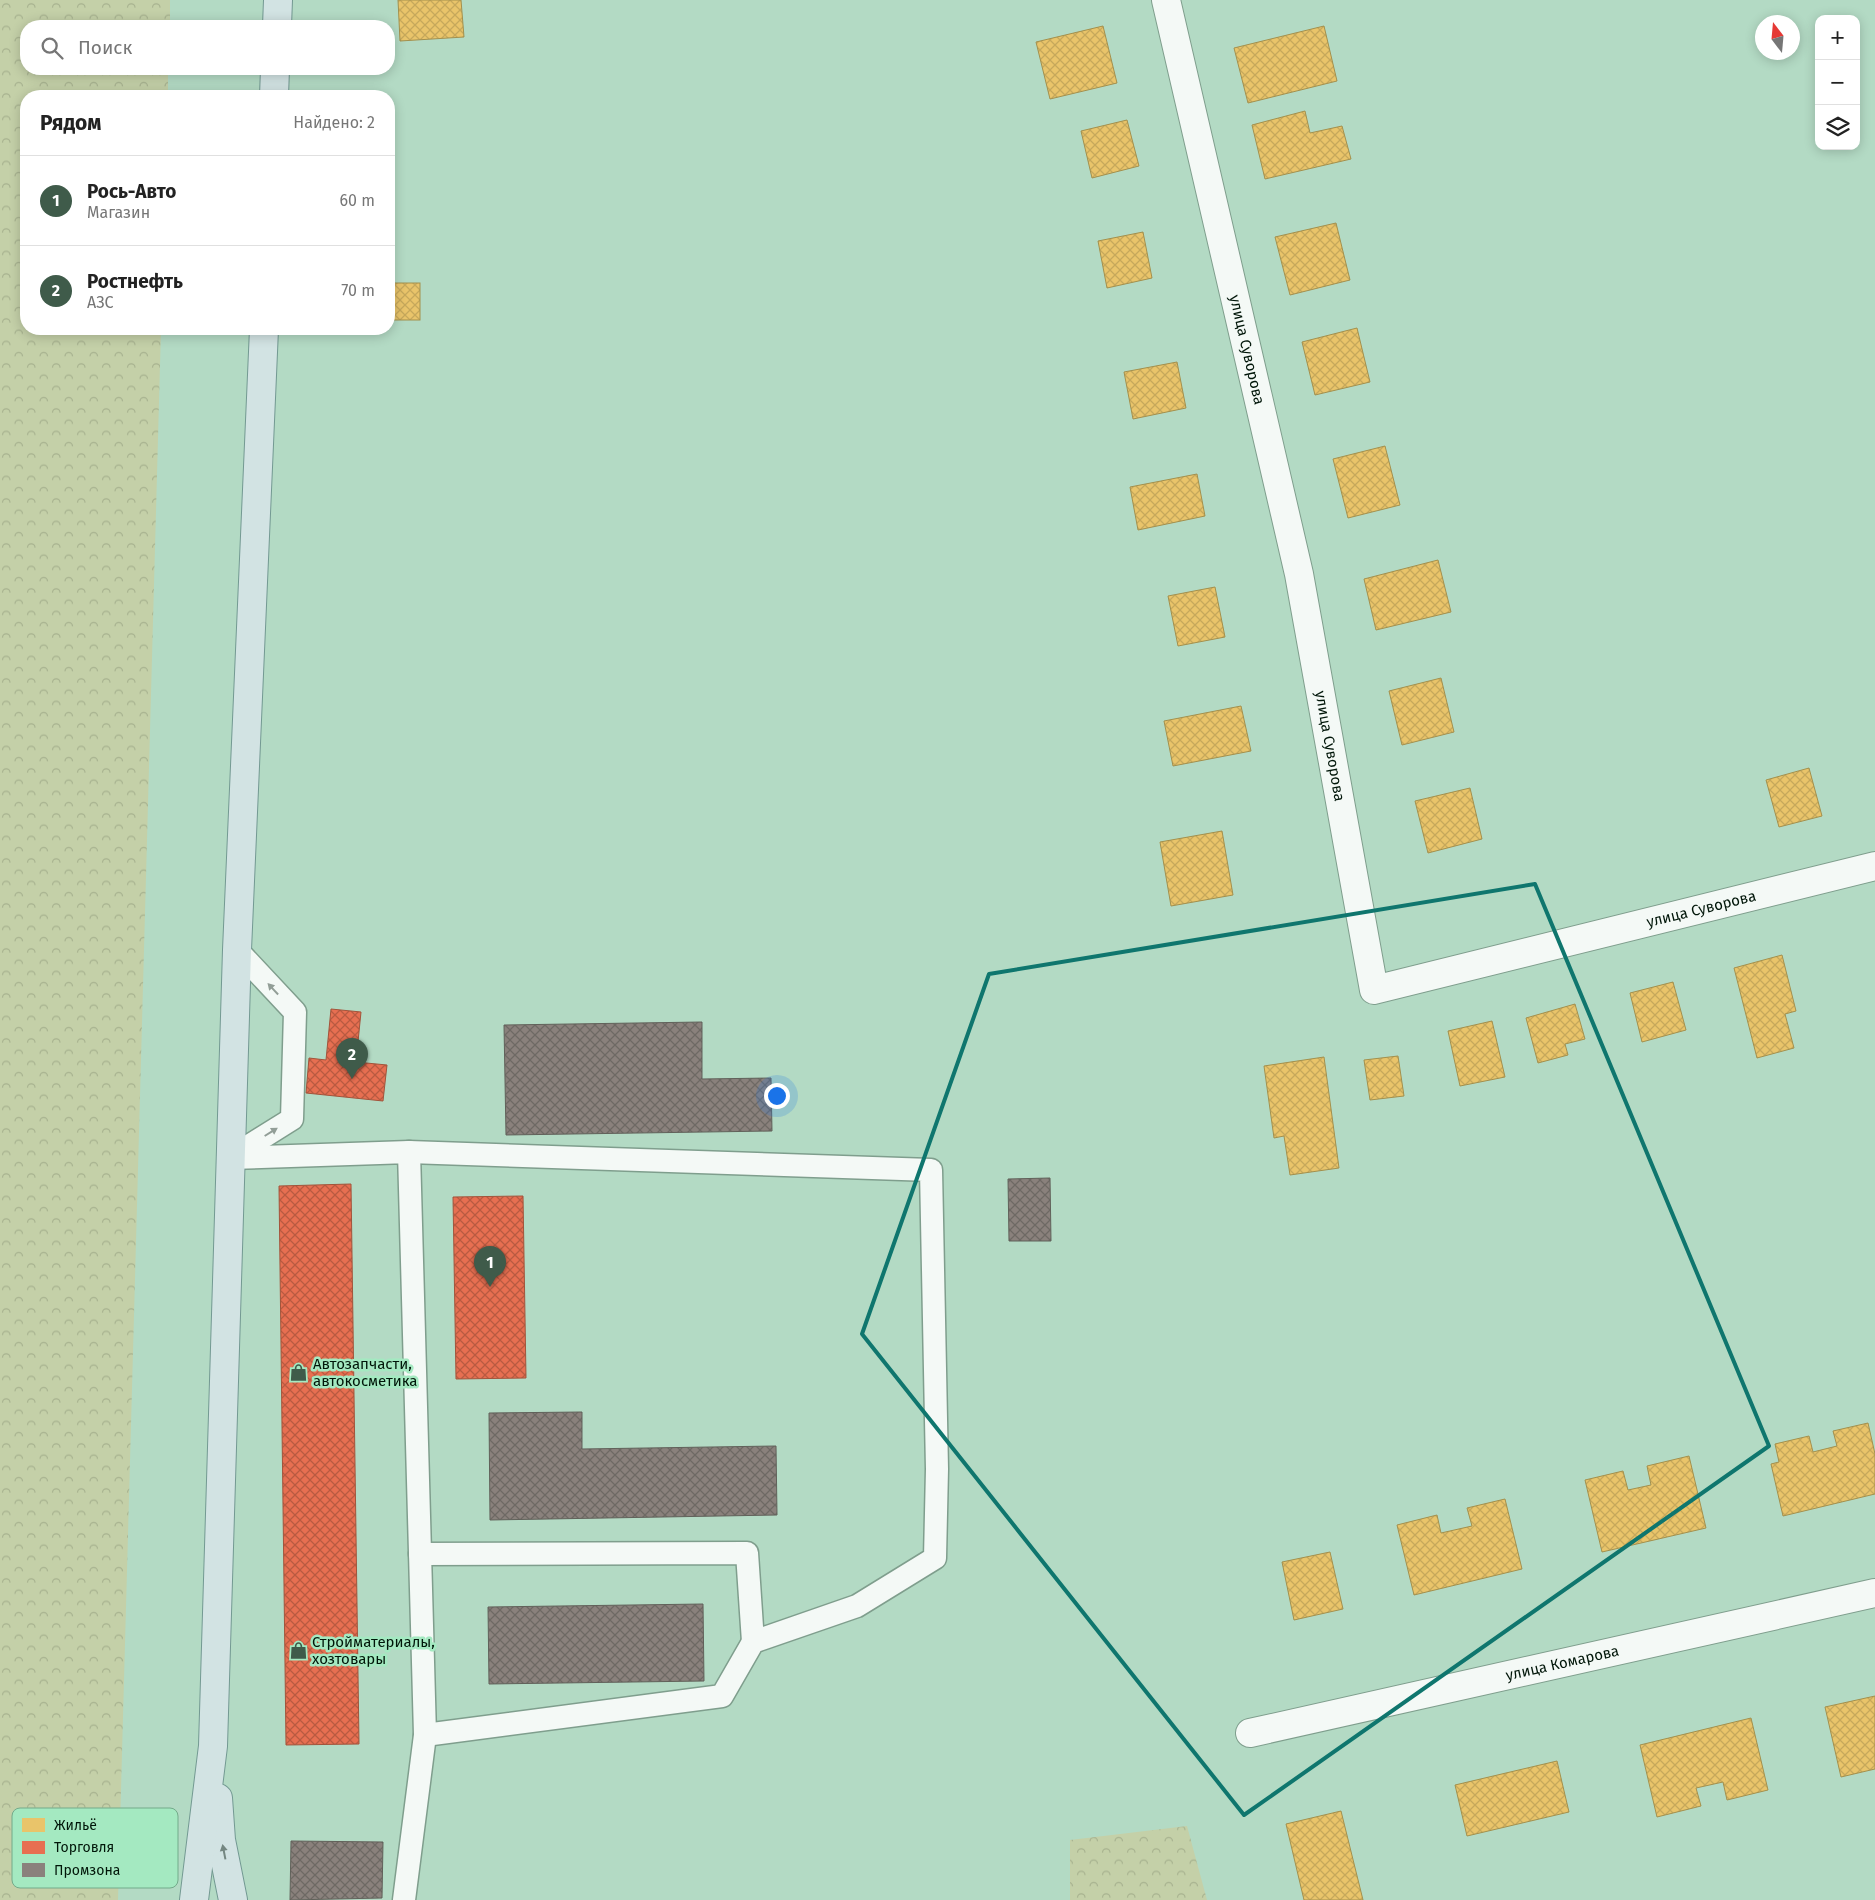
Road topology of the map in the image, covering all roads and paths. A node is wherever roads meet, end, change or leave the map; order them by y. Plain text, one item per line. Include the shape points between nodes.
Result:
1 (278, 0) edge
2 (1166, 0) edge
3 (277, 20) edge
4 (275, 75) edge
5 (274, 90) edge
6 (264, 335) edge
7 (1875, 866) edge
8 (237, 950) junction
9 (409, 1152) junction
10 (230, 1158) junction
11 (420, 1554) junction
12 (1875, 1592) edge
13 (753, 1642) junction
14 (1250, 1733) dead end
15 (424, 1735) junction
16 (213, 1746) junction
17 (194, 1900) edge
18 (233, 1900) edge
19 (404, 1900) edge

1 - 3 main road
2 - 7 street, улица Суворова via 1299,574 1374,990
4 - 5 main road
6 - 8 main road
8 - 10 main road
10 -> 8 lane via 292,1119 295,1012
9 - 10 lane
9 - 11 lane
9 - 13 lane via 931,1170 937,1469 935,1558 857,1606
10 - 16 main road
11 - 13 lane via 747,1553
11 - 15 lane
12 - 14 street, улица Комарова
13 - 15 lane via 722,1696
15 - 19 lane
16 - 17 main road
18 -> 16 main road via 221,1840

